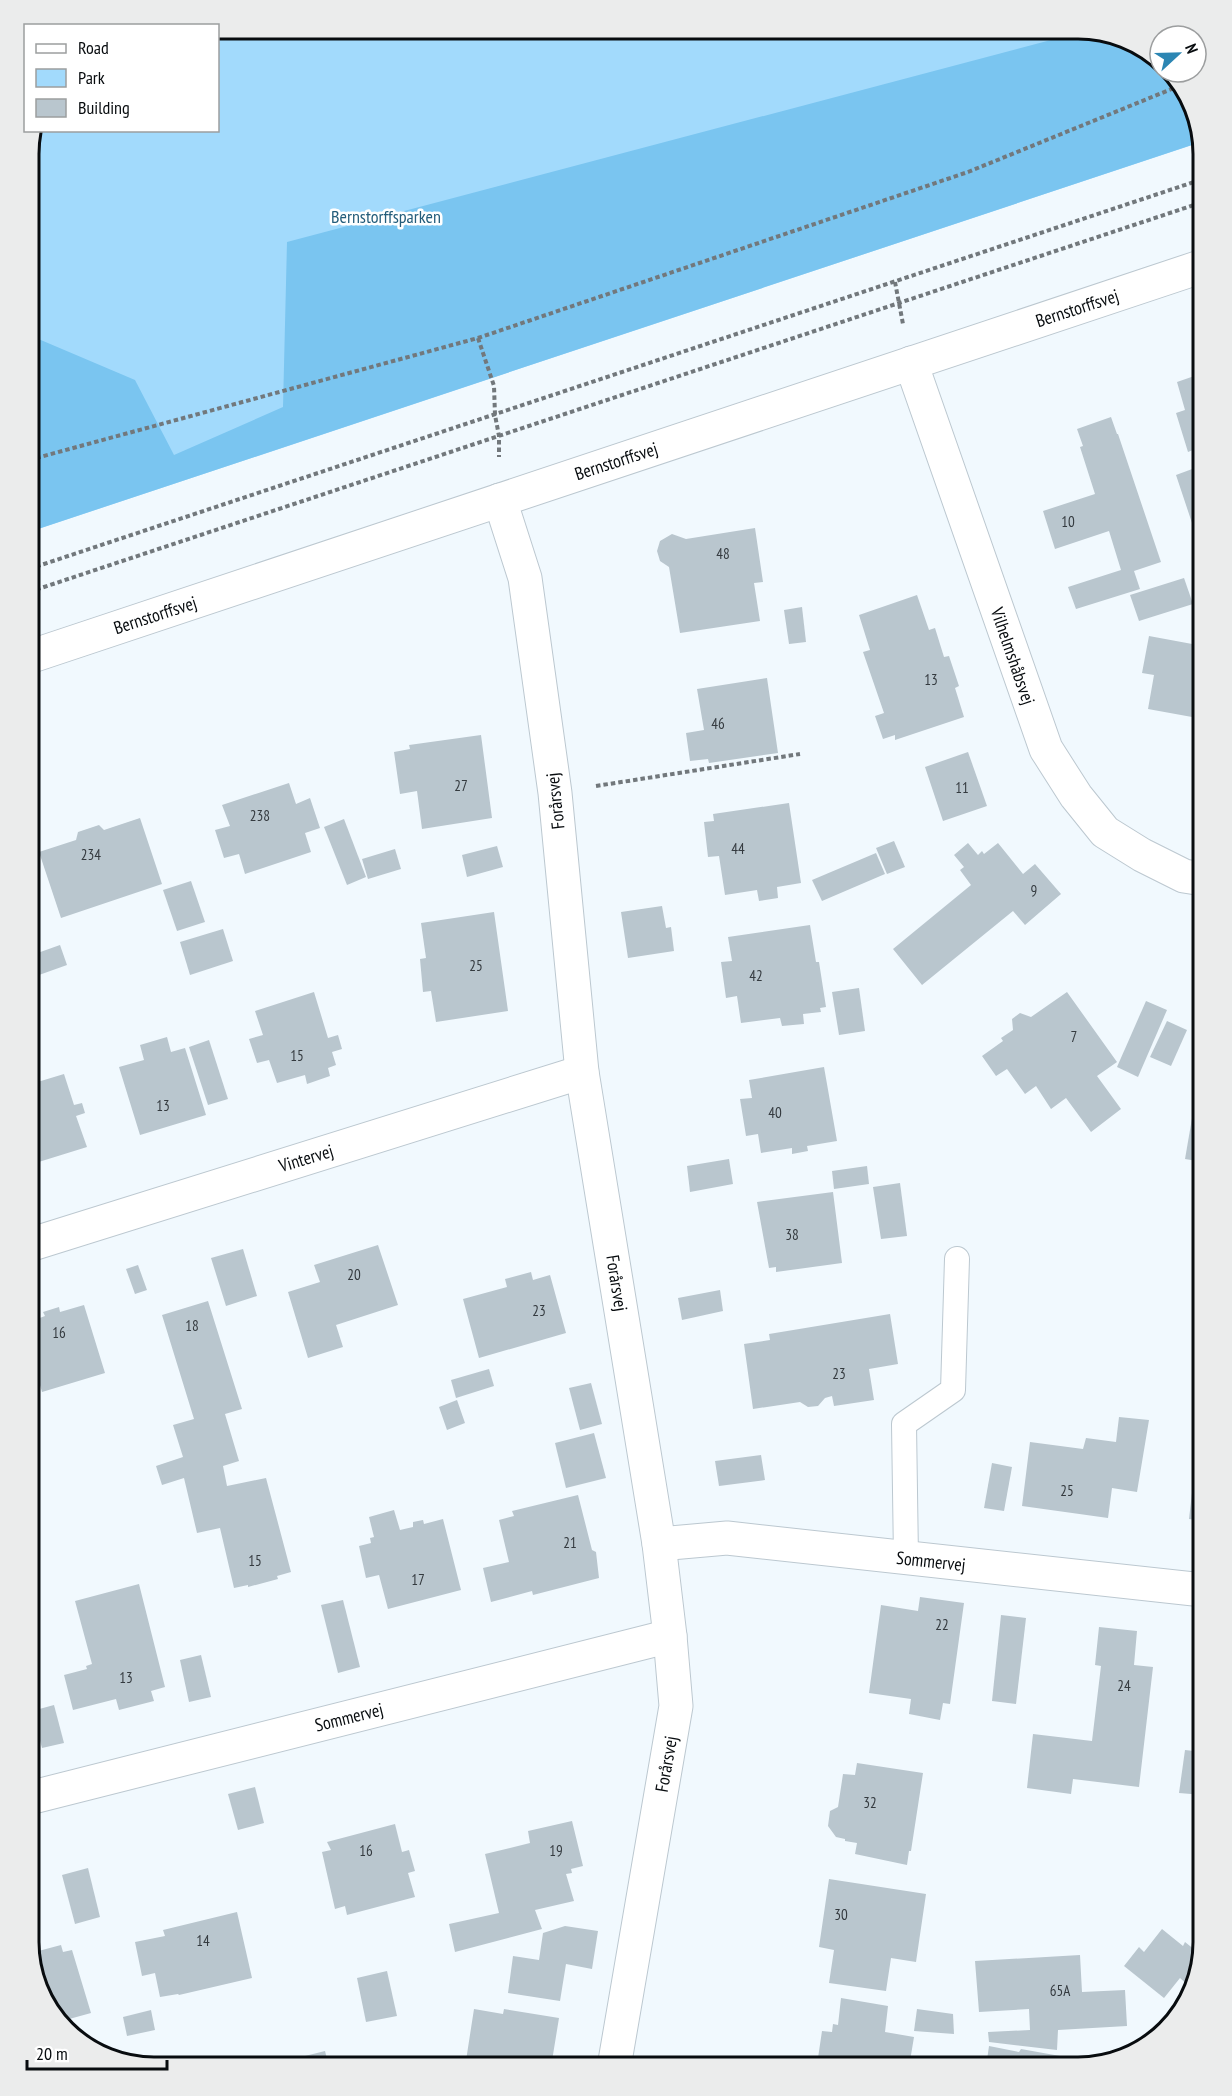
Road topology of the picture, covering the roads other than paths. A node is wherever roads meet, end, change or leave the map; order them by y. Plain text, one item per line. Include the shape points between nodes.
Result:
1 (1193, 269) edge
2 (911, 363) junction
3 (500, 500) junction
4 (39, 654) edge
5 (1193, 877) edge
6 (582, 1072) junction
7 (39, 1242) edge
8 (957, 1259) dead end
9 (659, 1544) junction
10 (906, 1558) junction
11 (1193, 1589) edge
12 (670, 1636) junction
13 (39, 1795) edge
14 (616, 2057) edge

1 - 2 street, Bernstorffsvej
2 - 3 street, Bernstorffsvej
2 - 5 street, Vilhelmshåbsvej via 1046,749 1105,832 1142,855
3 - 4 street, Bernstorffsvej
3 - 6 street, Forårsvej via 525,578 555,793
6 - 7 street, Vintervej
6 - 9 street, Forårsvej
8 - 10 lane via 953,1390 904,1424
9 - 10 street, Sommervej via 727,1538
9 - 12 street, Forårsvej
10 - 11 street, Sommervej
12 - 13 street, Sommervej
12 - 14 street, Forårsvej via 676,1706

